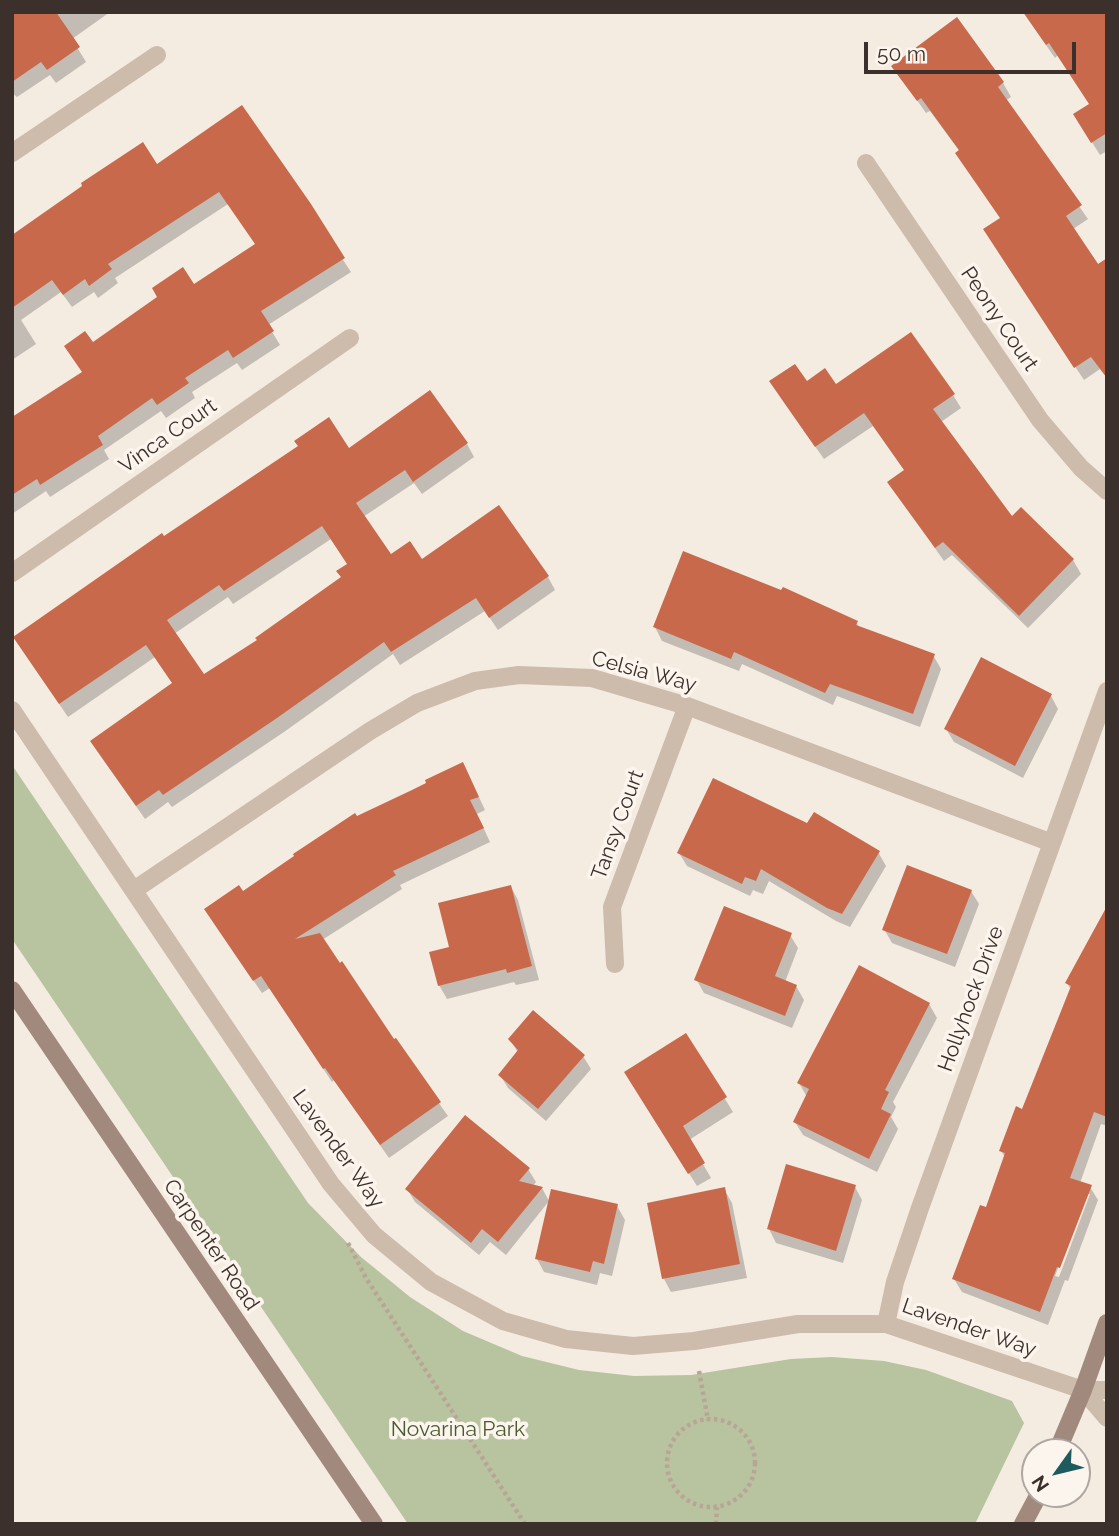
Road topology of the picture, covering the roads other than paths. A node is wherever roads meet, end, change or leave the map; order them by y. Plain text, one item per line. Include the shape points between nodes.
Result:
1 (157, 55) dead end
2 (12, 153) edge
3 (866, 163) dead end
4 (350, 338) dead end
5 (1107, 491) edge
6 (12, 573) edge
7 (1107, 691) edge
8 (687, 706) junction
9 (12, 710) edge
10 (1052, 843) junction
11 (134, 890) junction
12 (615, 964) dead end
13 (12, 990) edge
14 (1107, 1323) edge
15 (886, 1324) junction
16 (1083, 1390) junction
17 (1107, 1390) edge
18 (1107, 1418) edge
19 (1063, 1438) edge
20 (1032, 1508) edge
21 (374, 1524) edge
22 (1023, 1524) edge

1 - 2 street
3 - 5 street, Peony Court via 1040,421 1080,468
4 - 6 street, Vinca Court
7 - 10 street, Hollyhock Drive
8 - 10 street, Celsia Way
8 - 11 street, Celsia Way via 592,678 519,675 475,681 417,703 370,731
8 - 12 street, Tansy Court via 612,907
9 - 11 street, Lavender Way
10 - 15 street, Hollyhock Drive via 920,1208
11 - 15 street, Lavender Way via 331,1184 374,1235 431,1282 503,1321 566,1339 633,1346 797,1324
13 - 21 street, Carpenter Road
14 - 16 street
15 - 16 street, Lavender Way
16 - 17 street, Lavender Way
16 - 18 street
16 - 19 street
20 - 22 street

